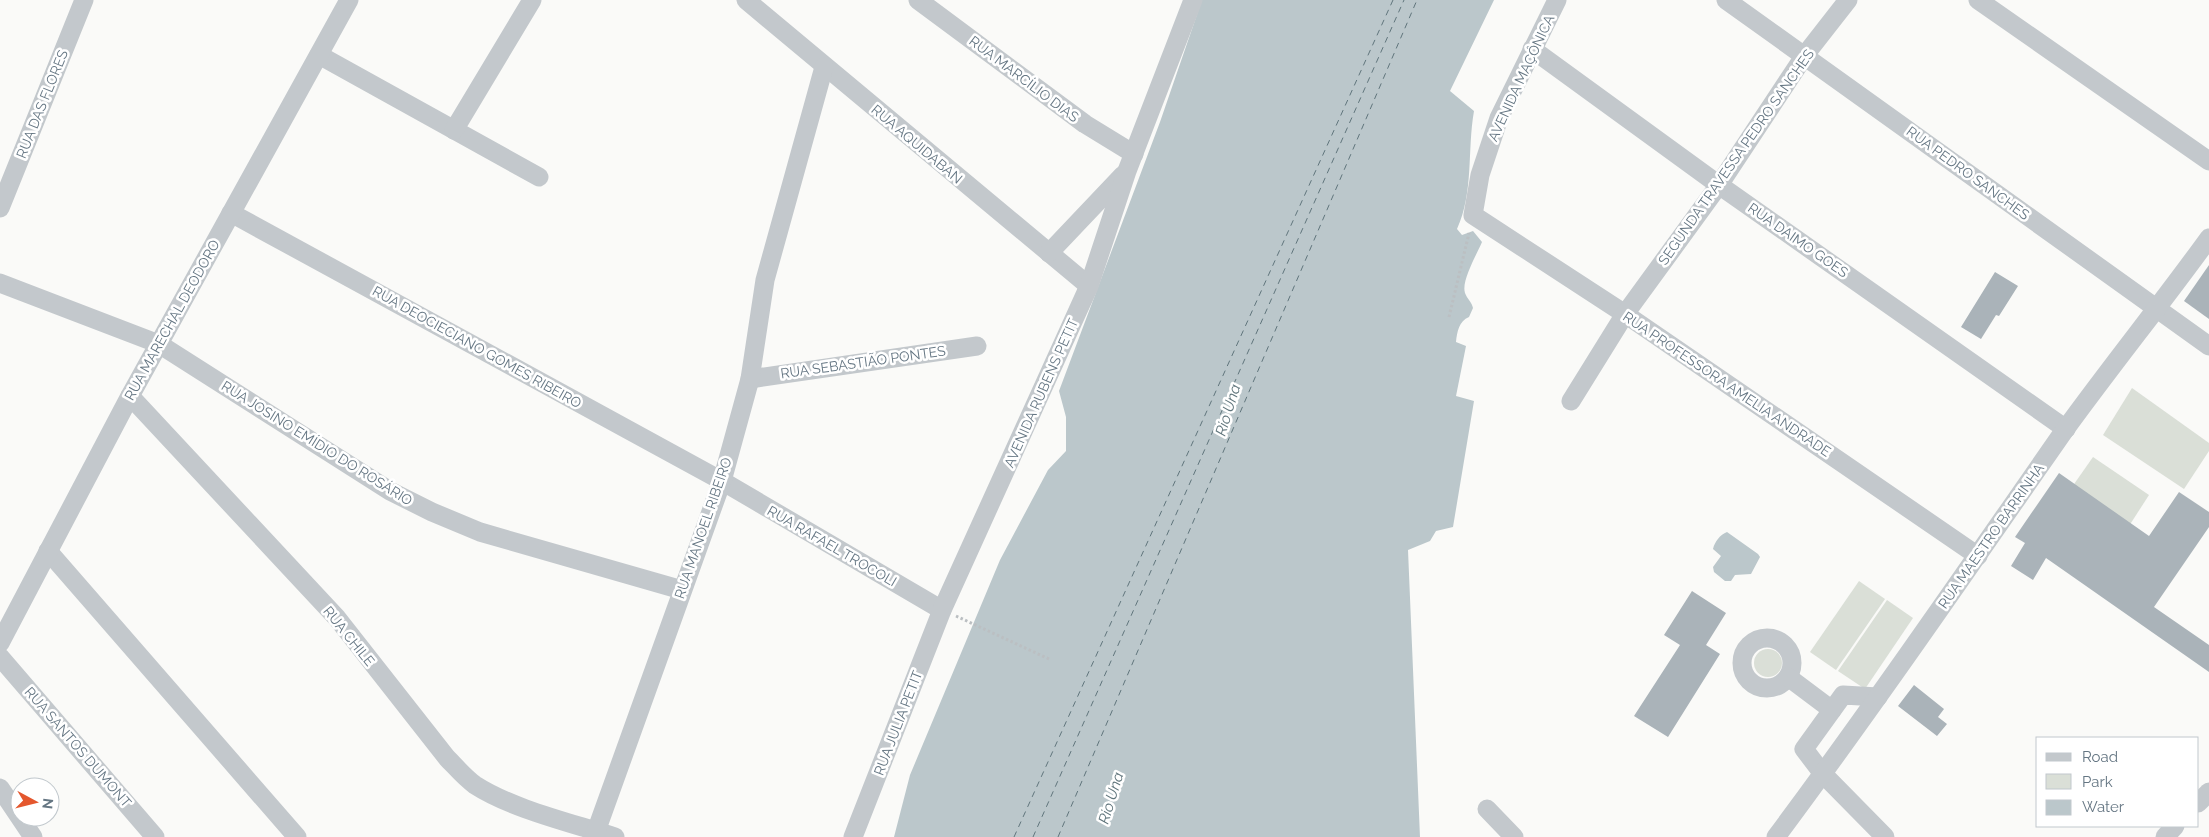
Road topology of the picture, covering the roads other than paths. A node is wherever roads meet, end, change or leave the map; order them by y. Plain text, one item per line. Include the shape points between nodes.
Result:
1 (84, 0) edge
2 (349, 0) edge
3 (532, 0) edge
4 (746, 0) edge
5 (918, 0) edge
6 (1193, 0) edge
7 (1557, 0) edge
8 (1726, 0) edge
9 (1848, 0) edge
10 (1978, 0) edge
11 (1532, 49) junction
12 (319, 55) junction
13 (1805, 55) junction
14 (824, 67) junction
15 (454, 130) junction
16 (2209, 161) edge
17 (1130, 162) junction
18 (540, 177) dead end
19 (1719, 185) junction
20 (0, 208) edge
21 (231, 213) junction
22 (1473, 215) joint
23 (2209, 238) edge
24 (1048, 253) junction
25 (0, 283) edge
26 (1089, 286) junction
27 (2157, 310) junction
28 (1625, 314) junction
29 (159, 344) junction
30 (977, 346) dead end
31 (2209, 346) edge
32 (750, 379) junction
33 (130, 396) junction
34 (1571, 401) dead end
35 (2066, 429) junction
36 (722, 481) junction
37 (48, 551) junction
38 (1978, 556) junction
39 (682, 590) junction
40 (942, 610) junction
41 (0, 643) edge
42 (0, 657) edge
43 (1788, 678) dead end
44 (1878, 697) junction
45 (1832, 710) junction
46 (1823, 774) junction
47 (0, 788) edge
48 (2209, 792) edge
49 (2199, 802) edge
50 (1487, 809) dead end
51 (2174, 827) edge
52 (595, 834) edge
53 (33, 837) edge
54 (156, 837) edge
55 (297, 837) edge
56 (615, 837) edge
57 (853, 837) edge
58 (1514, 837) edge
59 (1776, 837) edge
60 (1885, 837) edge
61 (2165, 837) edge

1 - 20 street, RUA DAS FLORES
2 - 12 street, RUA MARECHAL DEODORO
3 - 15 street
4 - 14 street, RUA AQUIDABAN
5 - 17 street, RUA MARCÍLIO DIAS via 1085,124
6 - 17 street, AVENIDA RUBENS PETIT
7 - 11 street, AVENIDA MAÇÔNICA
8 - 13 street, RUA PEDRO SANCHES
9 - 13 street, SEGUNDA TRAVESSA PEDRO SANCHES
10 - 16 street
11 - 19 street, RUA DAIMO GOES
11 - 22 street, AVENIDA MAÇÔNICA via 1486,153
12 - 15 street
12 - 21 street, RUA MARECHAL DEODORO
13 - 19 street, SEGUNDA TRAVESSA PEDRO SANCHES
13 - 27 street, RUA PEDRO SANCHES
14 - 24 street, RUA AQUIDABAN
14 - 32 street, RUA MANOEL RIBEIRO via 765,280
15 - 18 street
17 - 24 street, AVENIDA RUBENS PETIT
17 - 26 street, AVENIDA RUBENS PETIT
19 - 28 street, SEGUNDA TRAVESSA PEDRO SANCHES
19 - 35 street, RUA DAIMO GOES
21 - 29 street, RUA MARECHAL DEODORO
21 - 36 street, RUA DEOCIECIANO GOMES RIBEIRO
22 - 28 street, RUA PROFESSORA AMELIA ANDRADE
23 - 27 street, RUA MAESTRO BARRINHA
24 - 26 street, RUA AQUIDABAN
25 - 29 street
26 - 40 street, AVENIDA RUBENS PETIT
27 - 31 street, RUA PEDRO SANCHES
27 - 35 street, RUA MAESTRO BARRINHA
28 - 34 street, SEGUNDA TRAVESSA PEDRO SANCHES
28 - 38 street, RUA PROFESSORA AMELIA ANDRADE
29 - 33 street, RUA MARECHAL DEODORO
29 - 39 street, RUA JOSINO EMÍDIO DO ROSÁRIO via 390,491 432,512 480,532
30 - 32 street, RUA SEBASTIÃO PONTES
32 - 36 street, RUA MANOEL RIBEIRO
33 - 37 street, RUA MARECHAL DEODORO
33 - 52 street, RUA CHILE via 337,618 463,775 491,794
35 - 38 street, RUA MAESTRO BARRINHA
36 - 39 street, RUA MANOEL RIBEIRO
36 - 40 street, RUA RAFAEL TROCOLI
37 - 41 street, RUA MARECHAL DEODORO
37 - 55 street
38 - 44 street, RUA MAESTRO BARRINHA
39 - 52 street, RUA MANOEL RIBEIRO
40 - 57 street, RUA JULIA PETIT
42 - 54 street, RUA SANTOS DUMONT
43 - 45 street
44 - 45 street via 1843,695
44 - 46 street, RUA MAESTRO BARRINHA
45 - 46 street via 1804,749
46 - 59 street, RUA MAESTRO BARRINHA
46 - 60 street
47 - 53 street
48 - 49 street
50 - 58 street
51 - 61 street
52 - 56 street, RUA CHILE

